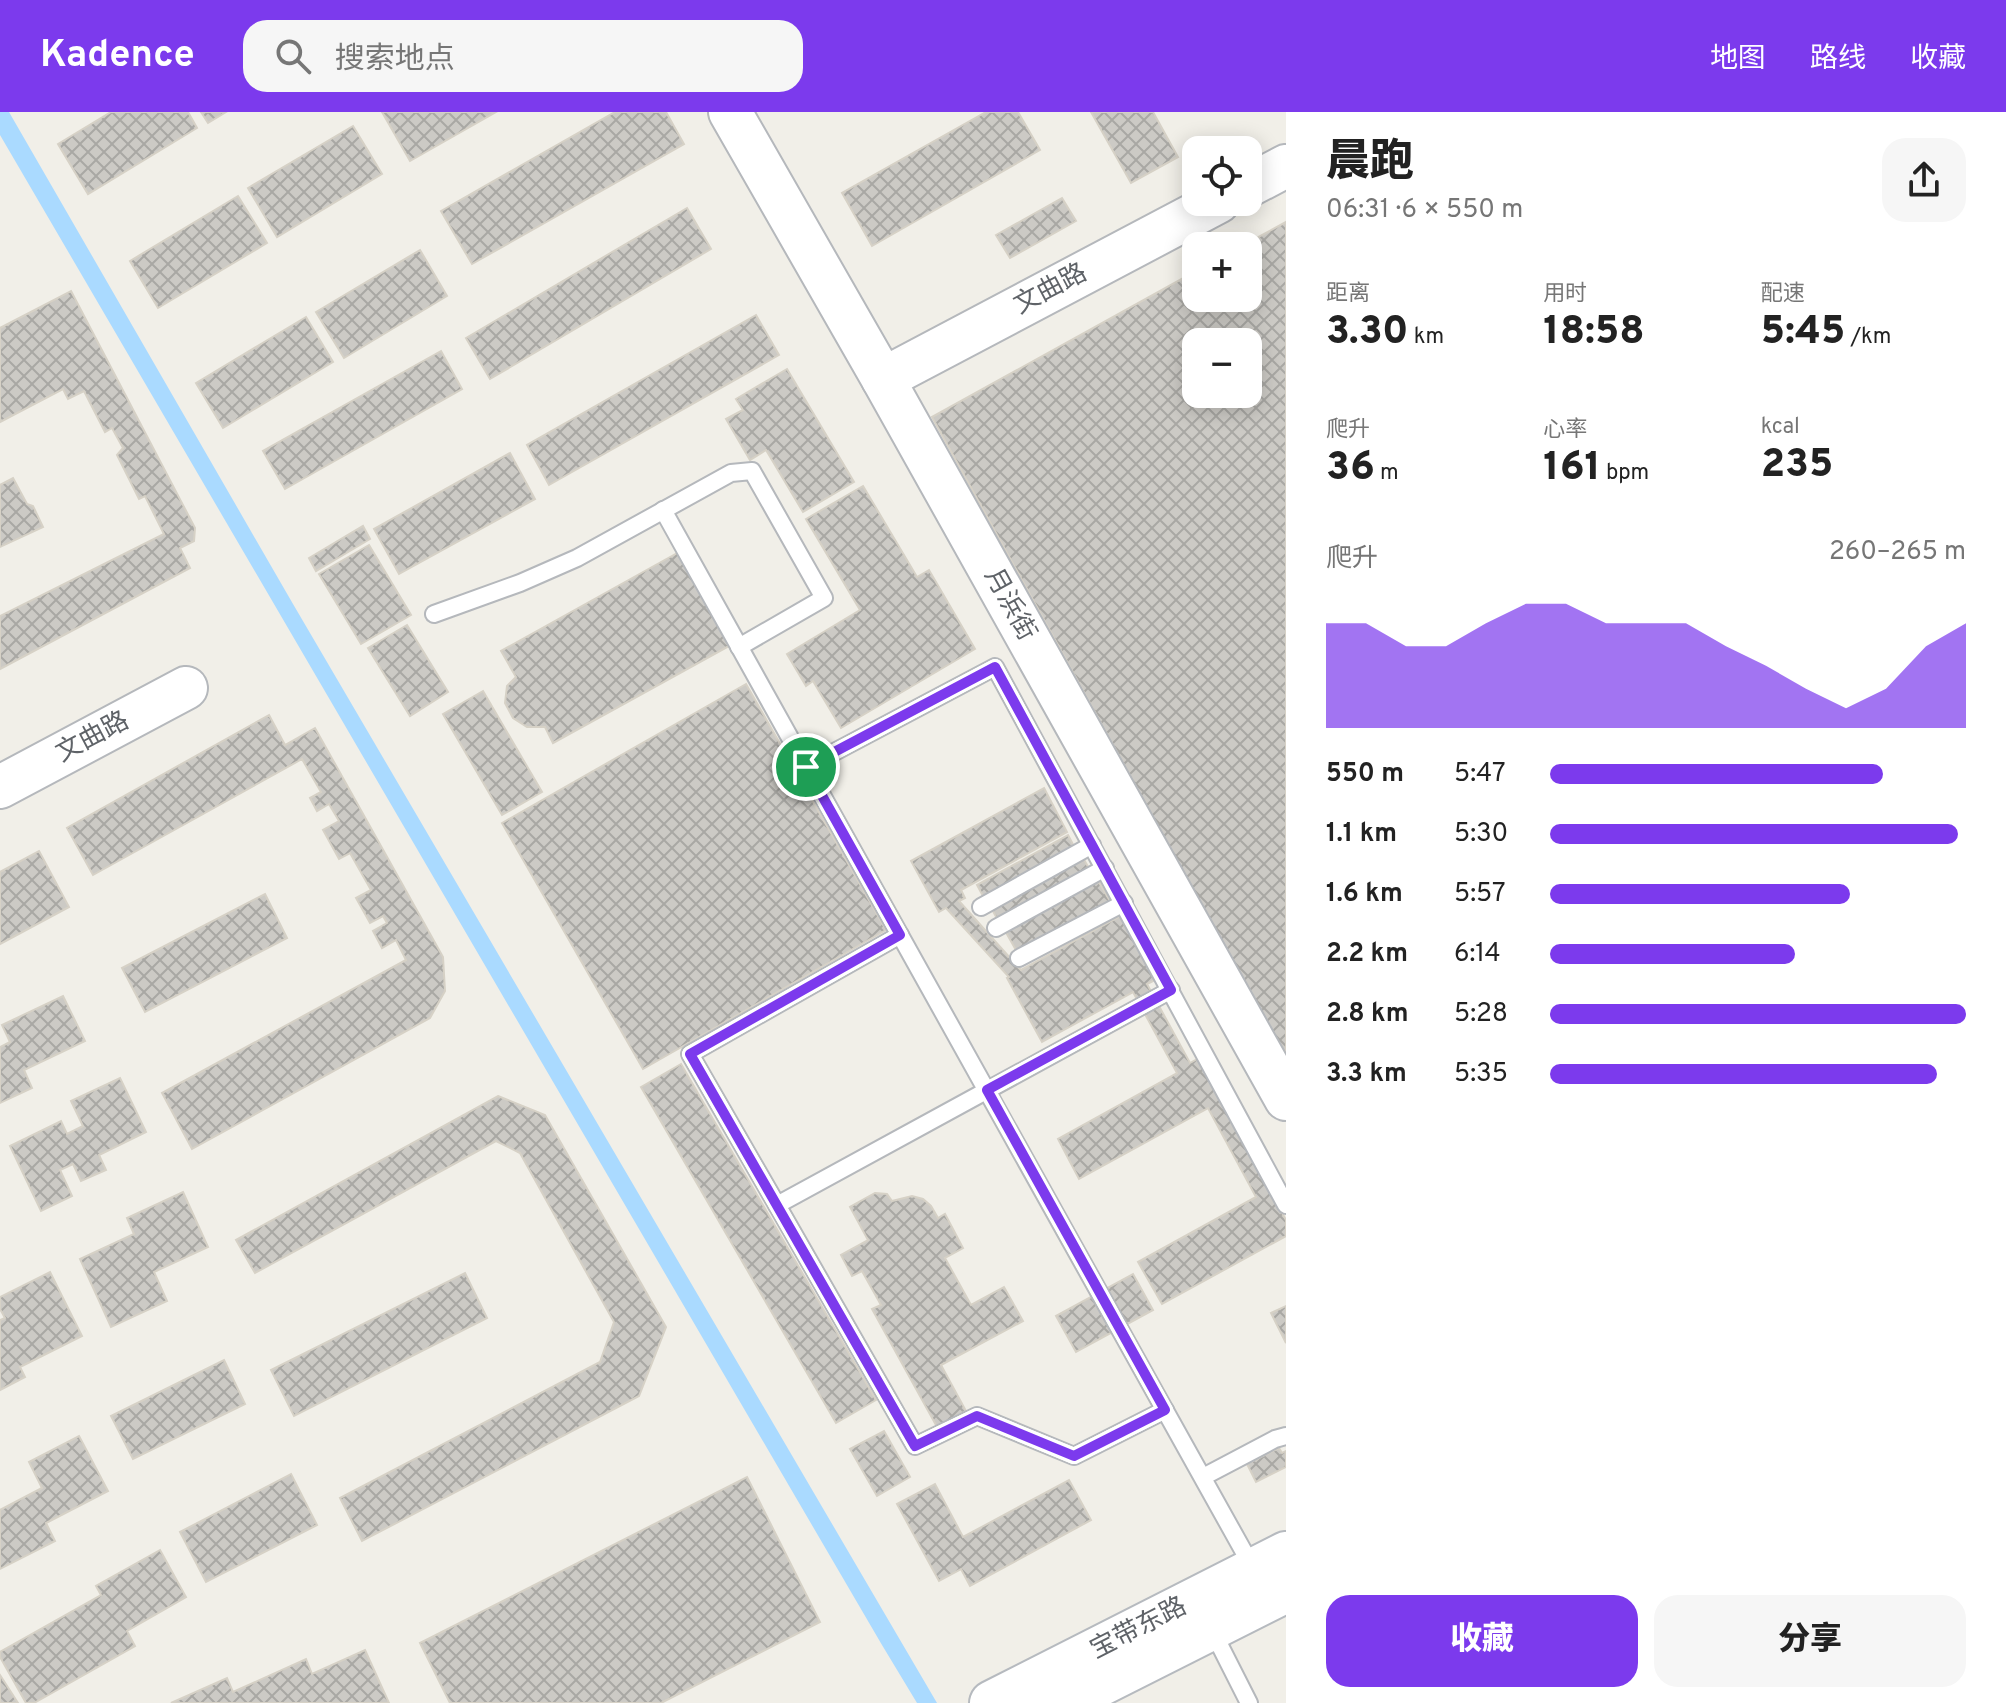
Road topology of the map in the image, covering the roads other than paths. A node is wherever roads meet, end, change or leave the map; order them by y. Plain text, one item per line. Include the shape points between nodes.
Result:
1 (730, 112) edge
2 (1286, 166) edge
3 (1262, 179) edge
4 (1192, 216) edge
5 (883, 379) junction
6 (663, 510) junction
7 (434, 614) dead end
8 (739, 647) junction
9 (186, 688) dead end
10 (806, 767) junction
11 (0, 787) edge
12 (1092, 845) junction
13 (1105, 868) junction
14 (1124, 903) junction
15 (981, 907) dead end
16 (996, 928) dead end
17 (900, 935) junction
18 (1019, 958) dead end
19 (1171, 990) junction
20 (987, 1090) junction
21 (1286, 1099) edge
22 (777, 1205) junction
23 (1286, 1205) edge
24 (1165, 1410) junction
25 (1286, 1436) edge
26 (1203, 1477) junction
27 (1272, 1579) edge
28 (1211, 1628) junction
29 (992, 1703) edge
30 (1062, 1703) edge
31 (1249, 1703) edge

1 - 5 street, 月浜街
2 - 3 street
4 - 5 street, 文曲路
5 - 21 street, 月浜街
6 - 7 lane via 577,558
6 - 8 lane
6 - 8 lane via 731,473 752,471 824,598
8 - 10 lane
9 - 11 street, 文曲路
10 - 12 lane via 995,667
10 - 17 lane
12 - 13 lane
12 - 15 lane
13 - 14 lane
13 - 16 lane
14 - 18 lane
14 - 19 lane
17 - 20 lane
17 - 22 lane via 690,1054
19 - 20 lane
19 - 23 lane
20 - 22 lane
20 - 24 lane
22 - 24 lane via 915,1446 977,1416 1074,1456
24 - 26 lane
25 - 26 lane
26 - 27 lane
27 - 28 main road, 宝带东路
27 - 29 main road, 宝带东路
28 - 30 main road, 宝带东路
28 - 31 lane

